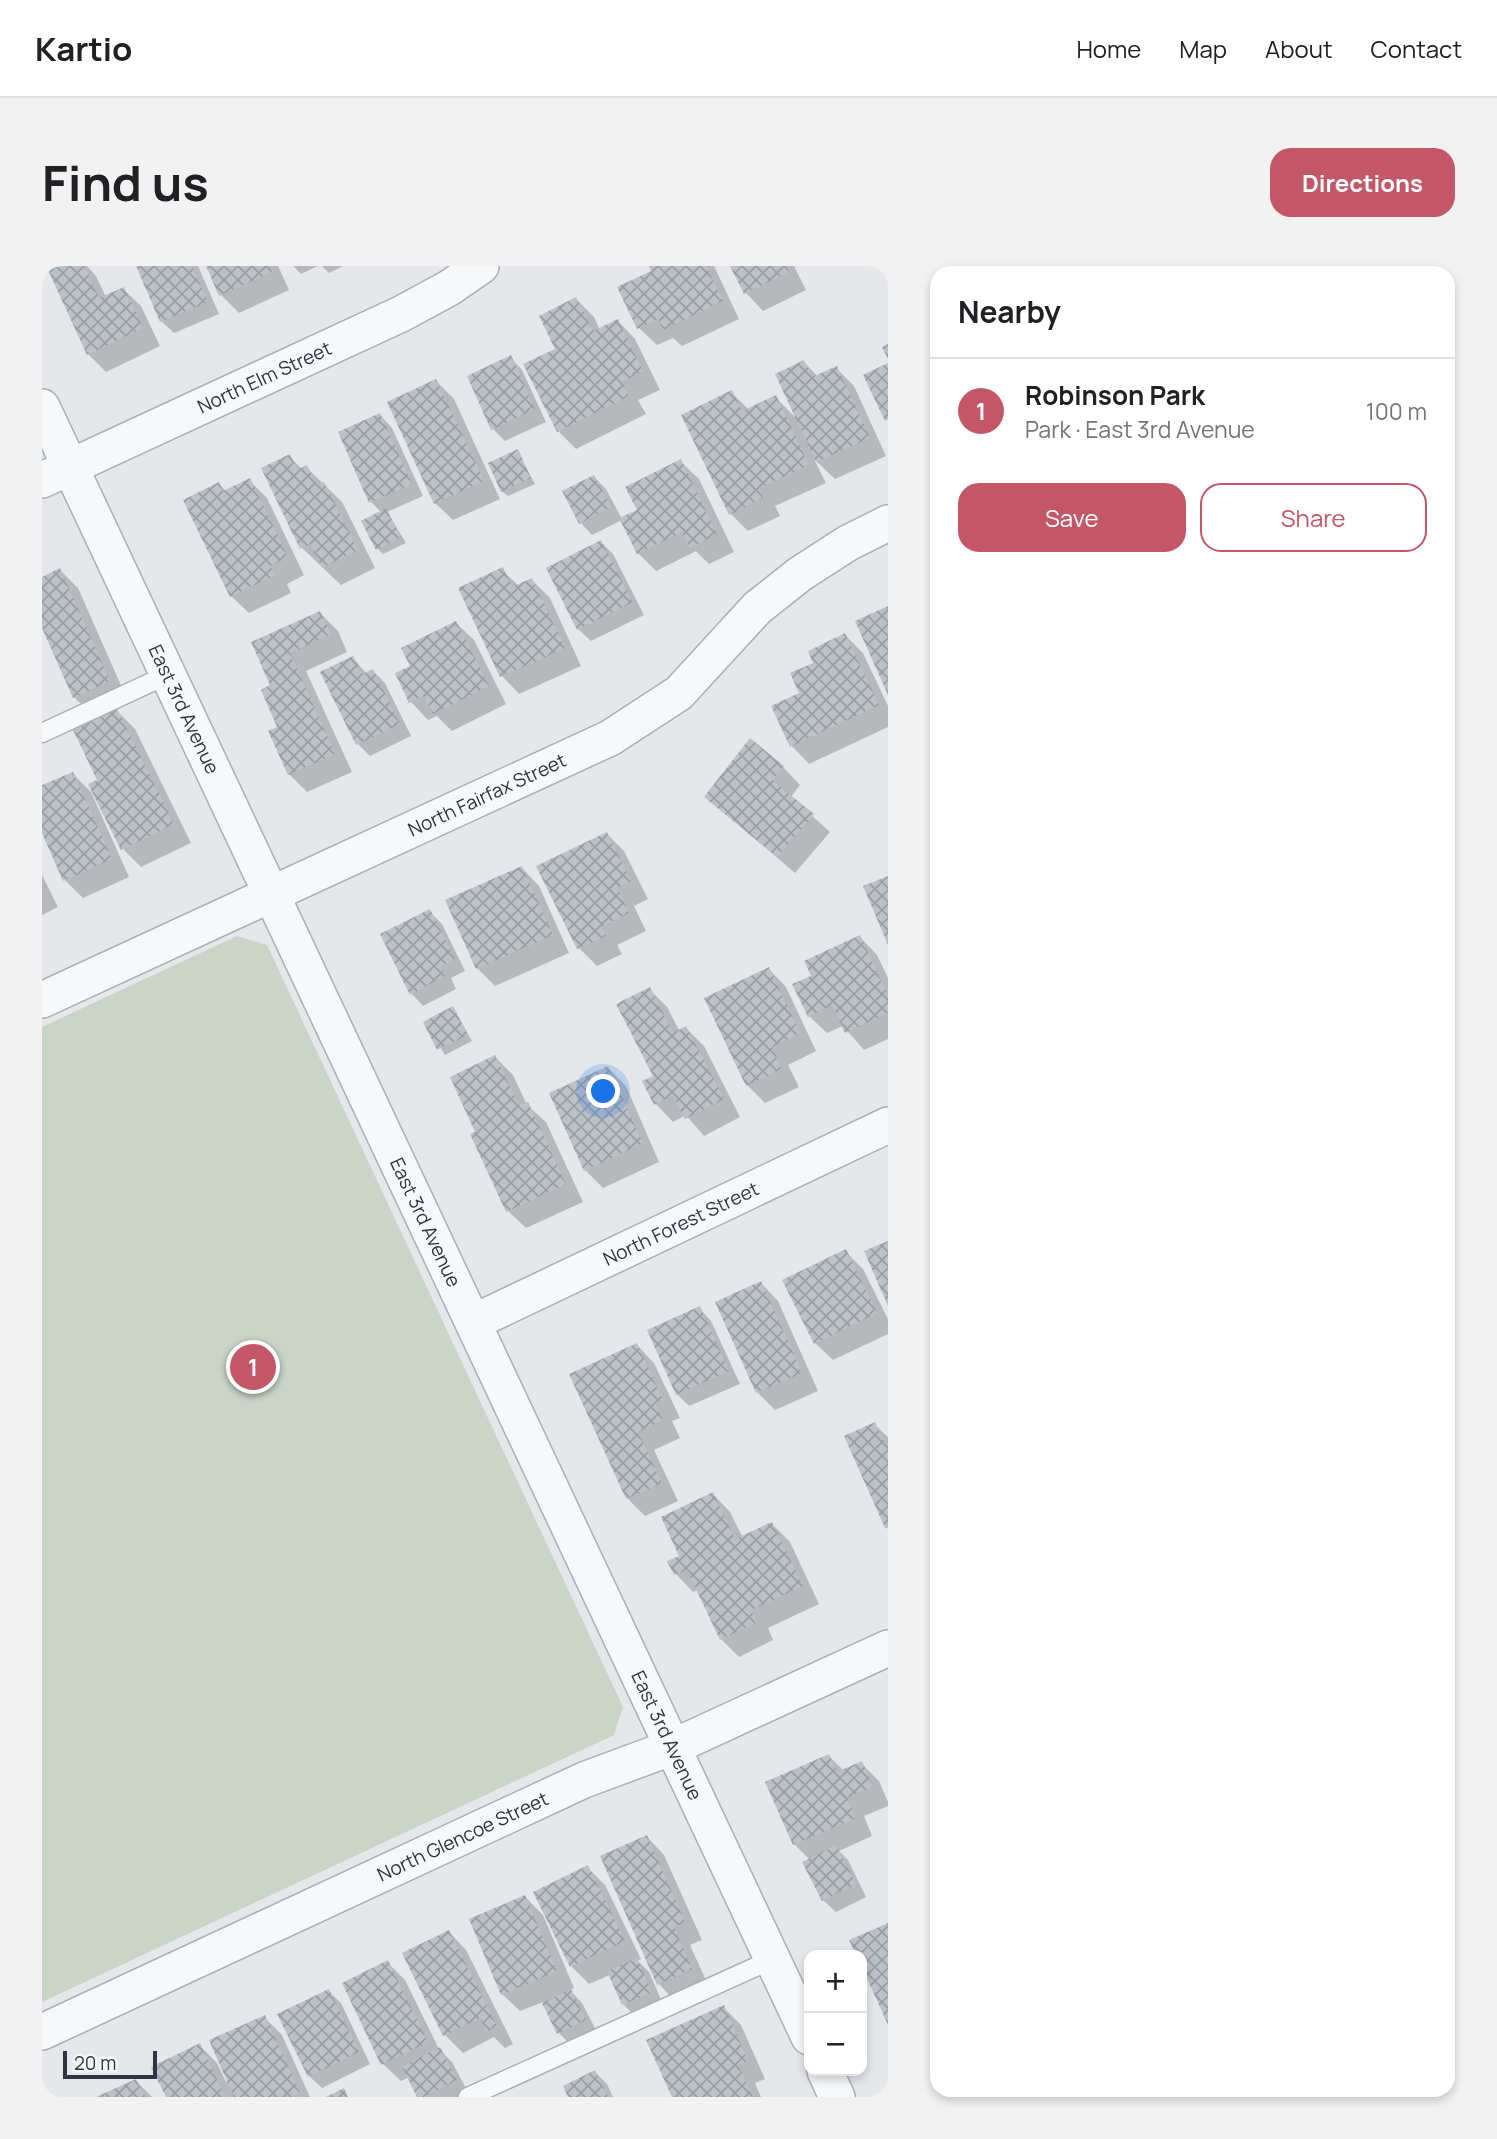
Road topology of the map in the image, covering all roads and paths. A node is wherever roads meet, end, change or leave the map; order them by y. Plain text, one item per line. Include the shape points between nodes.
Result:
1 (481, 266) edge
2 (42, 407) edge
3 (56, 474) edge
4 (888, 523) edge
5 (169, 674) junction
6 (42, 733) edge
7 (274, 894) junction
8 (42, 1000) edge
9 (888, 1125) edge
10 (474, 1322) junction
11 (888, 1648) edge
12 (673, 1747) junction
13 (773, 1959) junction
14 (804, 2026) edge
15 (42, 2032) edge
16 (827, 2076) edge
17 (468, 2097) edge
18 (837, 2097) edge

1 - 3 street, North Elm Street via 401,314
2 - 3 street, East 3rd Avenue
3 - 5 street, East 3rd Avenue
4 - 7 street, North Fairfax Street via 848,543 757,608 678,693 620,732
5 - 6 lane
5 - 7 street, East 3rd Avenue
7 - 8 street, North Fairfax Street
7 - 10 street, East 3rd Avenue
9 - 10 street, North Forest Street
10 - 12 street, East 3rd Avenue
11 - 12 street, North Glencoe Street
12 - 13 street, East 3rd Avenue
12 - 15 street, North Glencoe Street via 584,1780
13 - 14 street, East 3rd Avenue
13 - 17 lane
16 - 18 street

